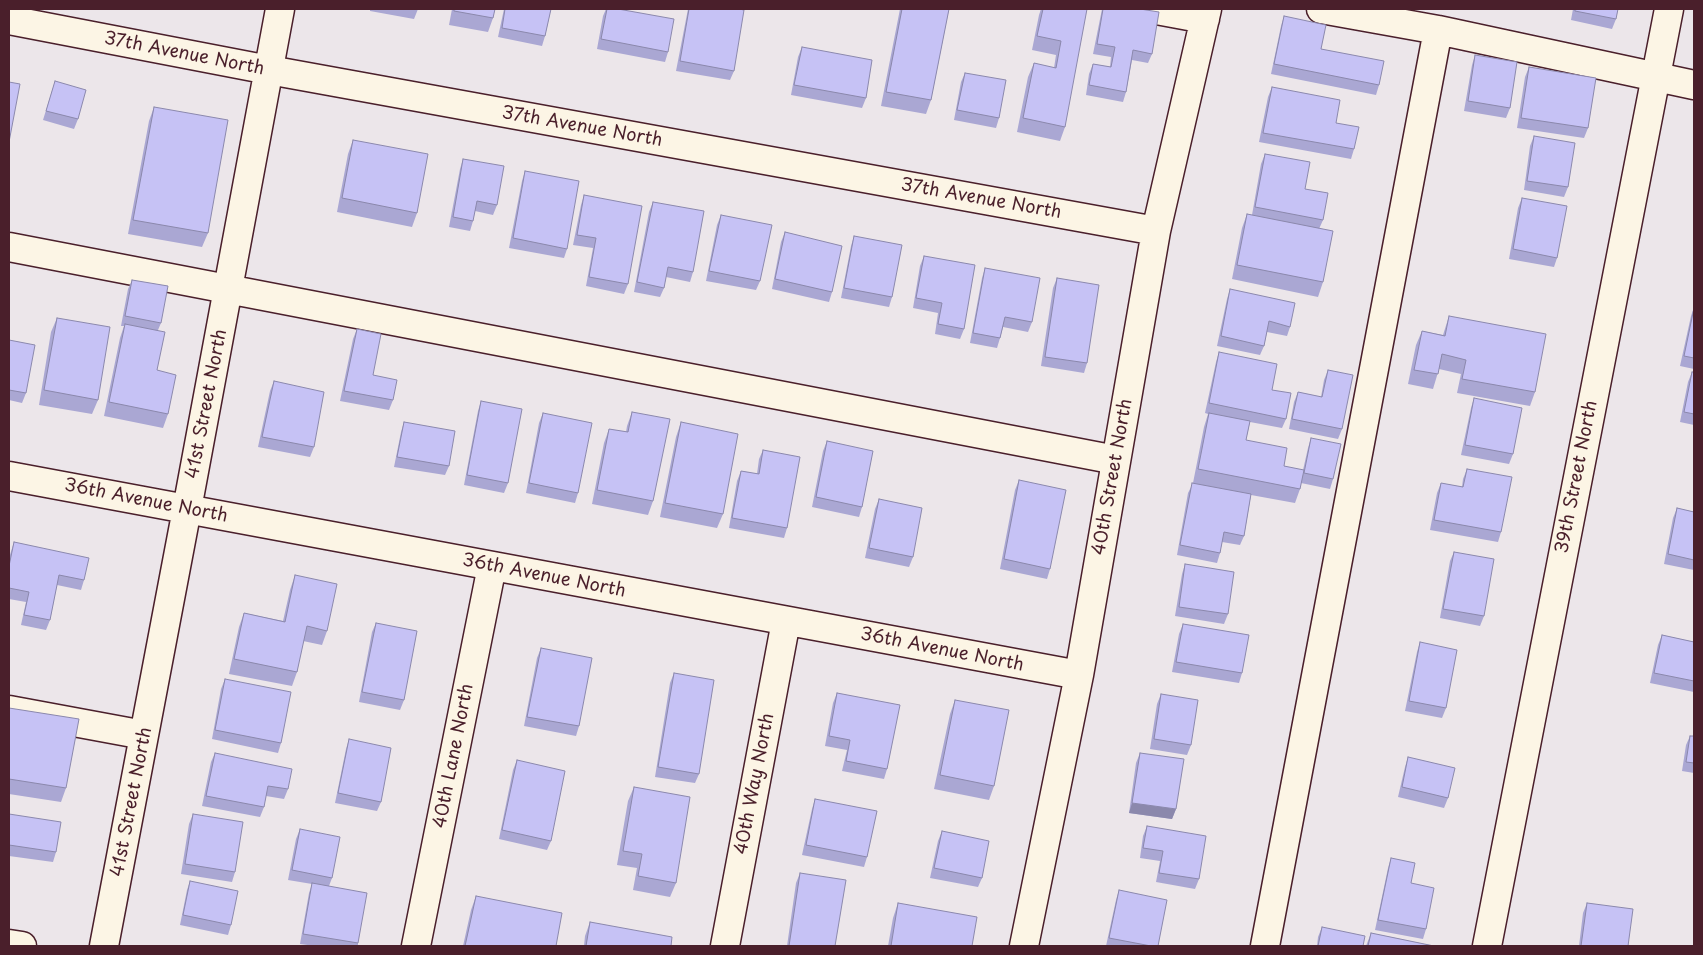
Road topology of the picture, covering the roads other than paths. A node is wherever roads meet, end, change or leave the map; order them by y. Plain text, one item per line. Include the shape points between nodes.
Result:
1 (280, 9) edge
2 (1151, 9) edge
3 (1321, 9) edge
4 (1669, 9) edge
5 (1206, 14) edge
6 (9, 20) edge
7 (1438, 30) junction
8 (269, 70) junction
9 (1655, 77) junction
10 (1694, 85) edge
11 (1156, 231) junction
12 (9, 247) edge
13 (228, 289) junction
14 (1116, 460) junction
15 (9, 476) edge
16 (187, 509) junction
17 (492, 566) junction
18 (786, 621) junction
19 (1079, 675) junction
20 (9, 710) edge
21 (144, 735) junction
22 (9, 944) edge
23 (22, 946) edge
24 (104, 946) edge
25 (416, 946) edge
26 (725, 946) edge
27 (1024, 946) edge
28 (1265, 946) edge
29 (1487, 946) edge

1 - 8 street, 41st Street North
2 - 5 street
3 - 7 street
4 - 9 street, 39th Street North
5 - 11 street, 40th Street North
6 - 8 street, 37th Avenue North
7 - 9 street
7 - 28 street
8 - 11 street, 37th Avenue North
8 - 13 street, 41st Street North
9 - 10 street
9 - 29 street, 39th Street North
11 - 14 street, 40th Street North
12 - 13 street
13 - 14 street
13 - 16 street, 41st Street North
14 - 19 street, 40th Street North
15 - 16 street, 36th Avenue North
16 - 17 street, 36th Avenue North
16 - 21 street, 41st Street North
17 - 18 street, 36th Avenue North
17 - 25 street, 40th Lane North
18 - 19 street, 36th Avenue North
18 - 26 street, 40th Way North
19 - 27 street, 40th Street North
20 - 21 street
21 - 24 street, 41st Street North
22 - 23 street

